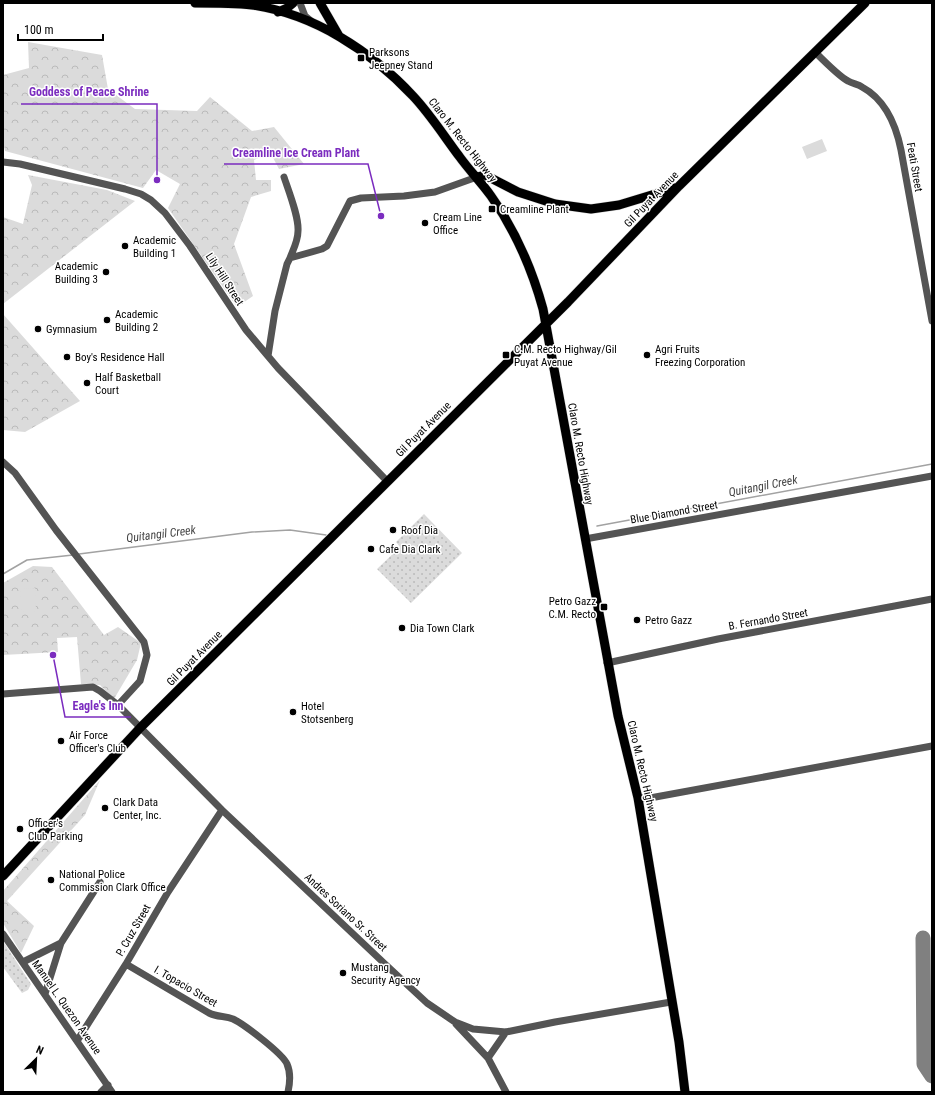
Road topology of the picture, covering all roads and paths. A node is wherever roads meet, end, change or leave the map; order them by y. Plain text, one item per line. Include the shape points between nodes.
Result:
1 (195, 3) edge
2 (293, 3) edge
3 (306, 3) edge
4 (320, 3) edge
5 (865, 3) edge
6 (301, 6) edge
7 (278, 12) junction
8 (293, 16) junction
9 (316, 25) junction
10 (339, 36) junction
11 (816, 53) junction
12 (3, 162) edge
13 (284, 177) dead end
14 (477, 178) junction
15 (679, 186) junction
16 (290, 258) junction
17 (932, 321) edge
18 (546, 323) junction
19 (268, 356) junction
20 (3, 462) edge
21 (932, 476) edge
22 (388, 481) junction
23 (585, 539) junction
24 (932, 599) edge
25 (608, 663) junction
26 (3, 694) edge
27 (118, 705) junction
28 (140, 728) junction
29 (932, 746) edge
30 (638, 798) junction
31 (222, 810) junction
32 (3, 876) edge
33 (100, 882) dead end
34 (3, 934) edge
35 (61, 943) junction
36 (23, 962) junction
37 (126, 964) junction
38 (45, 994) junction
39 (671, 1002) junction
40 (455, 1022) junction
41 (506, 1032) junction
42 (77, 1041) junction
43 (488, 1058) junction
44 (108, 1085) junction
45 (101, 1092) edge
46 (112, 1092) edge
47 (288, 1092) edge
48 (506, 1092) edge
49 (685, 1092) edge

1 - 7 main road, Claro M. Recto Highway via 246,5
2 - 7 main road
3 - 6 street
4 - 10 main road
5 - 11 main road, Gil Puyat Avenue
6 - 8 street
6 - 9 street via 305,16
7 - 8 main road, Claro M. Recto Highway
8 - 9 main road, Claro M. Recto Highway
9 - 10 main road, Claro M. Recto Highway
10 - 14 main road, Claro M. Recto Highway via 377,62 414,97
11 - 15 main road, Gil Puyat Avenue
11 - 17 street, Feati Street via 847,81 863,87 874,95 896,128
12 - 19 street, Lily Hill Street via 125,189 151,200 165,213 190,246 246,330
13 - 16 street via 298,221 297,239
14 - 15 main road via 485,176 518,192 555,204 591,209 619,205
14 - 16 street via 428,193 350,201 327,246
14 - 18 main road, Claro M. Recto Highway via 502,213 522,251 537,289
15 - 18 main road, Gil Puyat Avenue
16 - 19 street via 275,311
18 - 22 main road, Gil Puyat Avenue
18 - 23 main road, Claro M. Recto Highway
19 - 22 street, Lily Hill Street
20 - 27 street via 15,473 146,646 147,656 140,681
21 - 23 street, Blue Diamond Street
22 - 28 main road, Gil Puyat Avenue
23 - 25 main road, Claro M. Recto Highway
24 - 25 street, B. Fernando Street via 718,639
25 - 30 main road, Claro M. Recto Highway
26 - 27 street, Andres Soriano Sr. Street via 93,687
27 - 28 street, Andres Soriano Sr. Street
28 - 31 street, Andres Soriano Sr. Street
28 - 32 main road, Gil Puyat Avenue
29 - 30 street via 650,798
30 - 39 main road, Claro M. Recto Highway
31 - 37 street, P. Cruz Street via 168,892
31 - 40 street, Andres Soriano Sr. Street via 427,1003
33 - 35 street
34 - 36 street, Manuel L. Quezon Avenue
35 - 36 street
35 - 38 street
36 - 38 street, Manuel L. Quezon Avenue
37 - 42 street, P. Cruz Street
37 - 47 street, I. Topacio Street via 209,1013 242,1023 284,1057 290,1082
38 - 42 street, Manuel L. Quezon Avenue
39 - 41 street, Andres Soriano Sr. Street
39 - 49 main road, Claro M. Recto Highway
40 - 41 street, Andres Soriano Sr. Street via 473,1030
40 - 43 street
41 - 43 street
42 - 44 street, Manuel L. Quezon Avenue
43 - 48 street
44 - 45 street
44 - 46 street, Manuel L. Quezon Avenue

